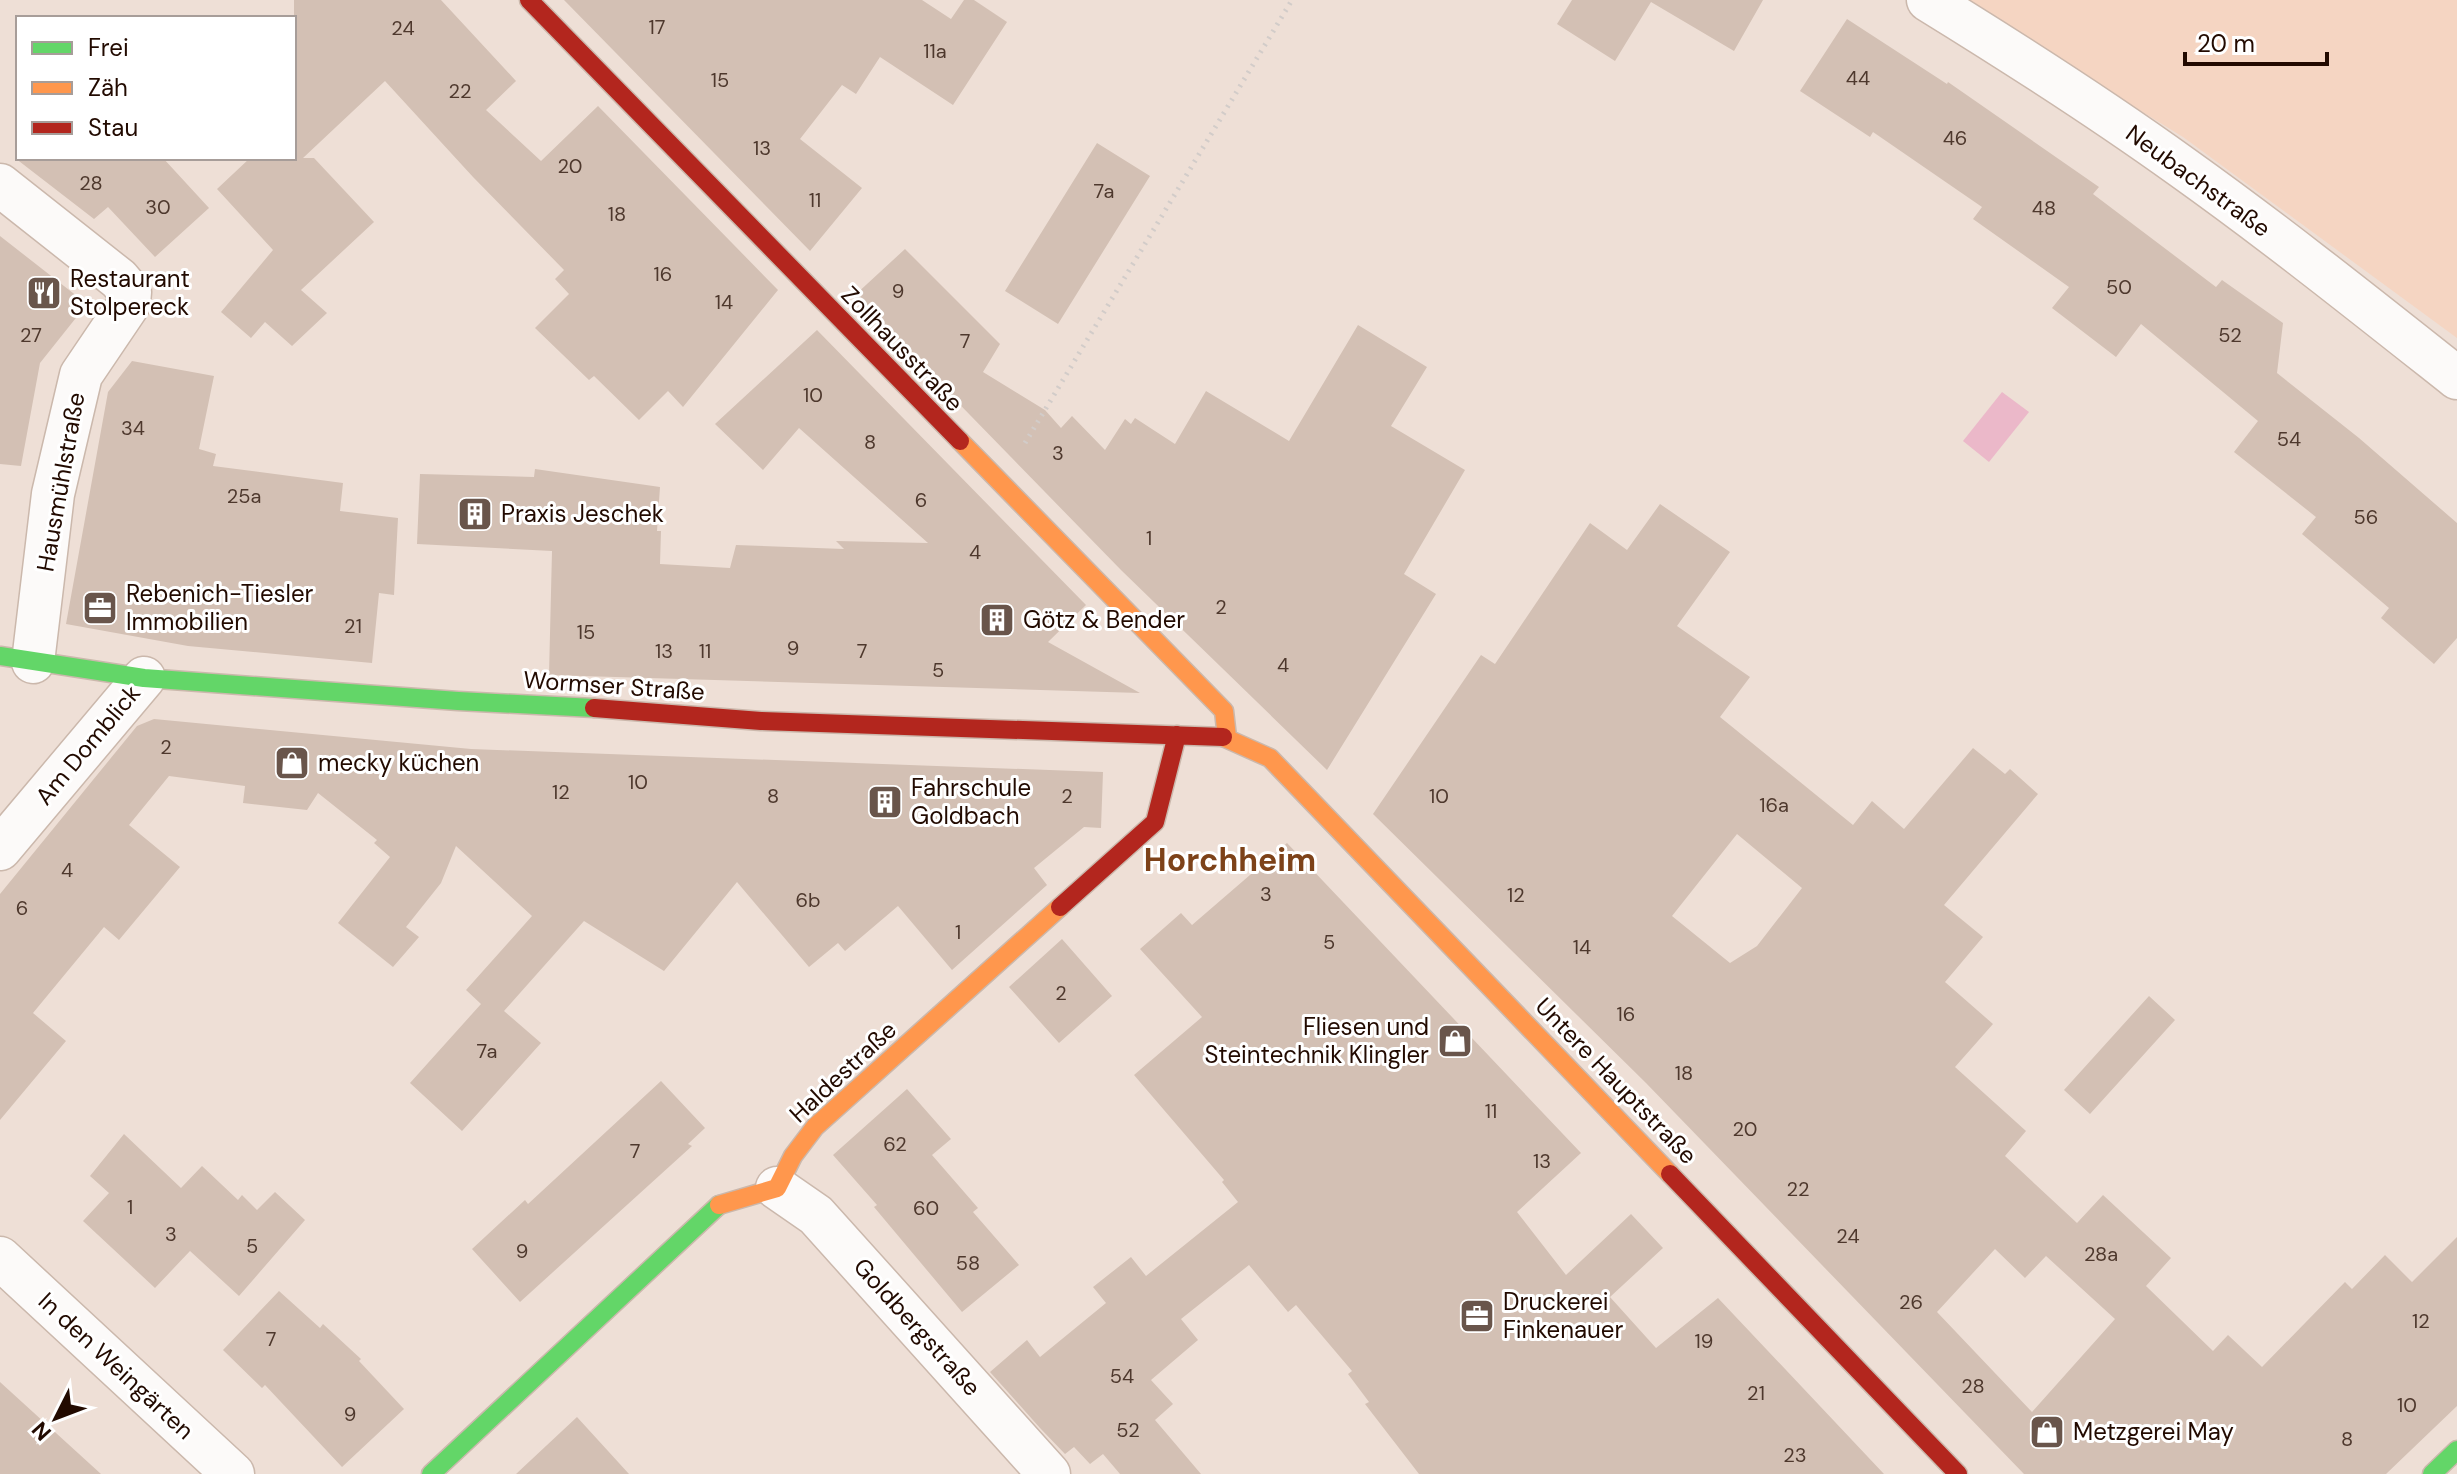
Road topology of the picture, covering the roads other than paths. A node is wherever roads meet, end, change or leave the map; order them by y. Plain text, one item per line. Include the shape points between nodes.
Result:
1 (529, 0) edge
2 (1928, 0) edge
3 (0, 185) edge
4 (2457, 378) edge
5 (16, 659) edge
6 (144, 678) junction
7 (1177, 735) junction
8 (1227, 737) junction
9 (0, 849) edge
10 (777, 1188) junction
11 (0, 1258) edge
12 (2457, 1450) edge
13 (233, 1474) edge
14 (431, 1474) edge
15 (1049, 1474) edge
16 (1958, 1474) edge
17 (2432, 1474) edge

1 - 8 main road, Zollhausstraße via 1224,711
2 - 4 street, Neubachstraße via 2181,166
3 - 5 street, Hausmühlstraße via 130,292 129,304 81,375
5 - 6 main road, Wormser Straße
6 - 7 main road, Wormser Straße via 761,721
6 - 9 street, Am Domblick
7 - 8 main road, Wormser Straße
7 - 10 main road, Haldestraße via 1155,822 815,1127
8 - 16 main road, Untere Hauptstraße via 1270,758
10 - 14 main road via 717,1206
10 - 15 street, Goldbergstraße via 816,1215
11 - 13 street, In den Weingärten
12 - 17 main road

